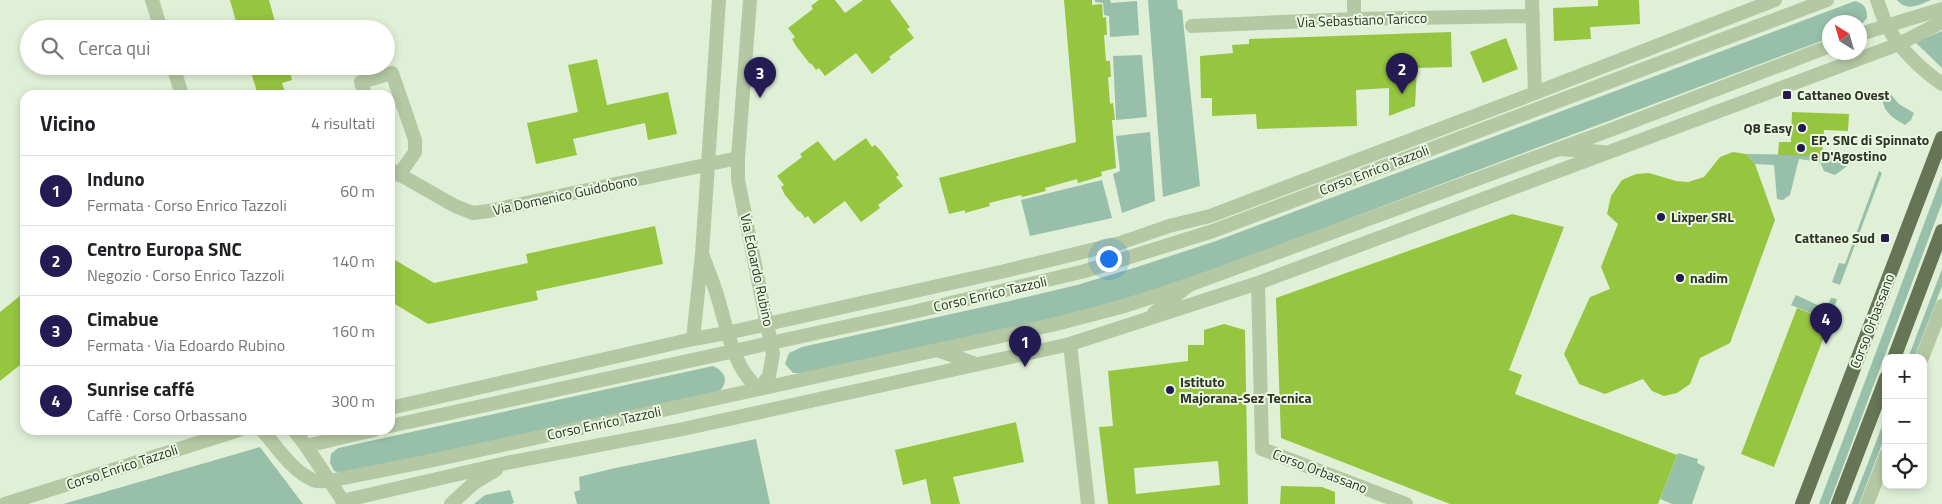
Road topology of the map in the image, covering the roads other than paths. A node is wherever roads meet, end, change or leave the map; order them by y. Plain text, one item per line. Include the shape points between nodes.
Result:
1 (152, 0) edge
2 (719, 0) edge
3 (750, 0) edge
4 (1354, 0) edge
5 (1532, 0) edge
6 (1775, 0) edge
7 (1827, 0) edge
8 (1877, 0) edge
9 (1942, 9) edge
10 (1533, 16) junction
11 (1354, 19) junction
12 (158, 20) edge
13 (1942, 22) edge
14 (1192, 26) dead end
15 (1886, 26) junction
16 (1867, 32) edge
17 (1899, 44) junction
18 (1822, 49) edge
19 (176, 75) edge
20 (385, 75) edge
21 (393, 75) edge
22 (1942, 84) edge
23 (180, 90) edge
24 (363, 90) edge
25 (1535, 93) junction
26 (1942, 138) edge
27 (1556, 149) junction
28 (1610, 152) junction
29 (738, 158) junction
30 (708, 164) junction
31 (395, 172) edge
32 (1942, 230) edge
33 (702, 254) junction
34 (1258, 283) junction
35 (1189, 285) junction
36 (878, 299) junction
37 (1942, 306) edge
38 (914, 312) junction
39 (1146, 319) junction
40 (768, 324) junction
41 (727, 333) junction
42 (693, 339) junction
43 (771, 342) junction
44 (1070, 344) junction
45 (734, 350) junction
46 (937, 350) junction
47 (1896, 354) edge
48 (1924, 354) edge
49 (977, 364) junction
50 (1882, 388) edge
51 (759, 389) junction
52 (395, 403) edge
53 (408, 405) junction
54 (395, 407) edge
55 (395, 425) edge
56 (223, 435) edge
57 (266, 435) edge
58 (298, 435) edge
59 (353, 435) edge
60 (306, 446) junction
61 (506, 463) junction
62 (1882, 465) edge
63 (328, 482) junction
64 (344, 502) edge
65 (5, 504) edge
66 (451, 504) edge
67 (1088, 504) edge
68 (1406, 504) edge
69 (1802, 504) edge
70 (1838, 504) edge
71 (1867, 504) edge

1 - 12 street
2 - 30 street
3 - 29 street, Via Edoardo Rubino
4 - 11 street
5 - 10 street
6 - 25 street, Corso Enrico Tazzoli
7 - 38 street, Corso Enrico Tazzoli via 1213,231 1085,271
8 - 15 street
9 - 15 street
10 - 11 street, Via Sebastiano Taricco
10 - 25 street
11 - 14 street, Via Sebastiano Taricco
13 - 17 street, Corso Enrico Tazzoli
15 - 16 street
15 - 17 street
17 - 22 street via 1921,68
17 - 28 street, Corso Enrico Tazzoli
18 - 27 street, Corso Enrico Tazzoli
19 - 23 street
20 - 24 street, Via Domenico Guidobono via 361,82
21 - 31 street, Via Domenico Guidobono via 415,140 415,152
25 - 36 street, Corso Enrico Tazzoli via 1210,216 1120,243
26 - 69 main road, Corso Orbassano
27 - 28 street, Corso Enrico Tazzoli
27 - 35 street, Corso Enrico Tazzoli
28 - 34 street, Corso Enrico Tazzoli
29 - 30 street, Via Domenico Guidobono
29 - 40 street, Via Edoardo Rubino via 738,180
30 - 31 street, Via Domenico Guidobono via 473,213
30 - 33 street
32 - 47 main road
33 - 41 street
33 - 42 street
34 - 39 street, Corso Enrico Tazzoli
34 - 68 street, Corso Orbassano via 1262,449
35 - 39 street, Corso Enrico Tazzoli
35 - 46 street, Corso Enrico Tazzoli via 1052,325
36 - 38 street, Corso Enrico Tazzoli
36 - 40 street, Corso Enrico Tazzoli
37 - 48 street
38 - 43 street, Corso Enrico Tazzoli
39 - 44 street, Corso Enrico Tazzoli
40 - 41 street, Corso Enrico Tazzoli
40 - 43 street, Via Edoardo Rubino
41 - 42 street, Corso Enrico Tazzoli
41 - 45 street
42 - 53 street, Corso Enrico Tazzoli
43 - 45 street, Corso Enrico Tazzoli
43 - 51 street, Via Edoardo Rubino via 769,376
44 - 49 street, Corso Enrico Tazzoli
44 - 67 street
45 - 51 street via 745,375
45 - 55 street, Corso Enrico Tazzoli
46 - 49 street
46 - 51 street, Corso Enrico Tazzoli
49 - 61 street, Corso Enrico Tazzoli via 688,428
50 - 70 main road
51 - 63 street, Corso Enrico Tazzoli
52 - 53 street, Corso Enrico Tazzoli
53 - 54 street, Corso Enrico Tazzoli
56 - 65 street, Corso Enrico Tazzoli
57 - 63 street, Corso Enrico Tazzoli via 303,474 314,481
58 - 60 street, Corso Enrico Tazzoli
59 - 60 street
60 - 63 street, Corso Enrico Tazzoli
61 - 64 street, Corso Enrico Tazzoli
61 - 66 street, Corso Enrico Tazzoli via 474,483
62 - 71 street
63 - 64 street, Corso Enrico Tazzoli

